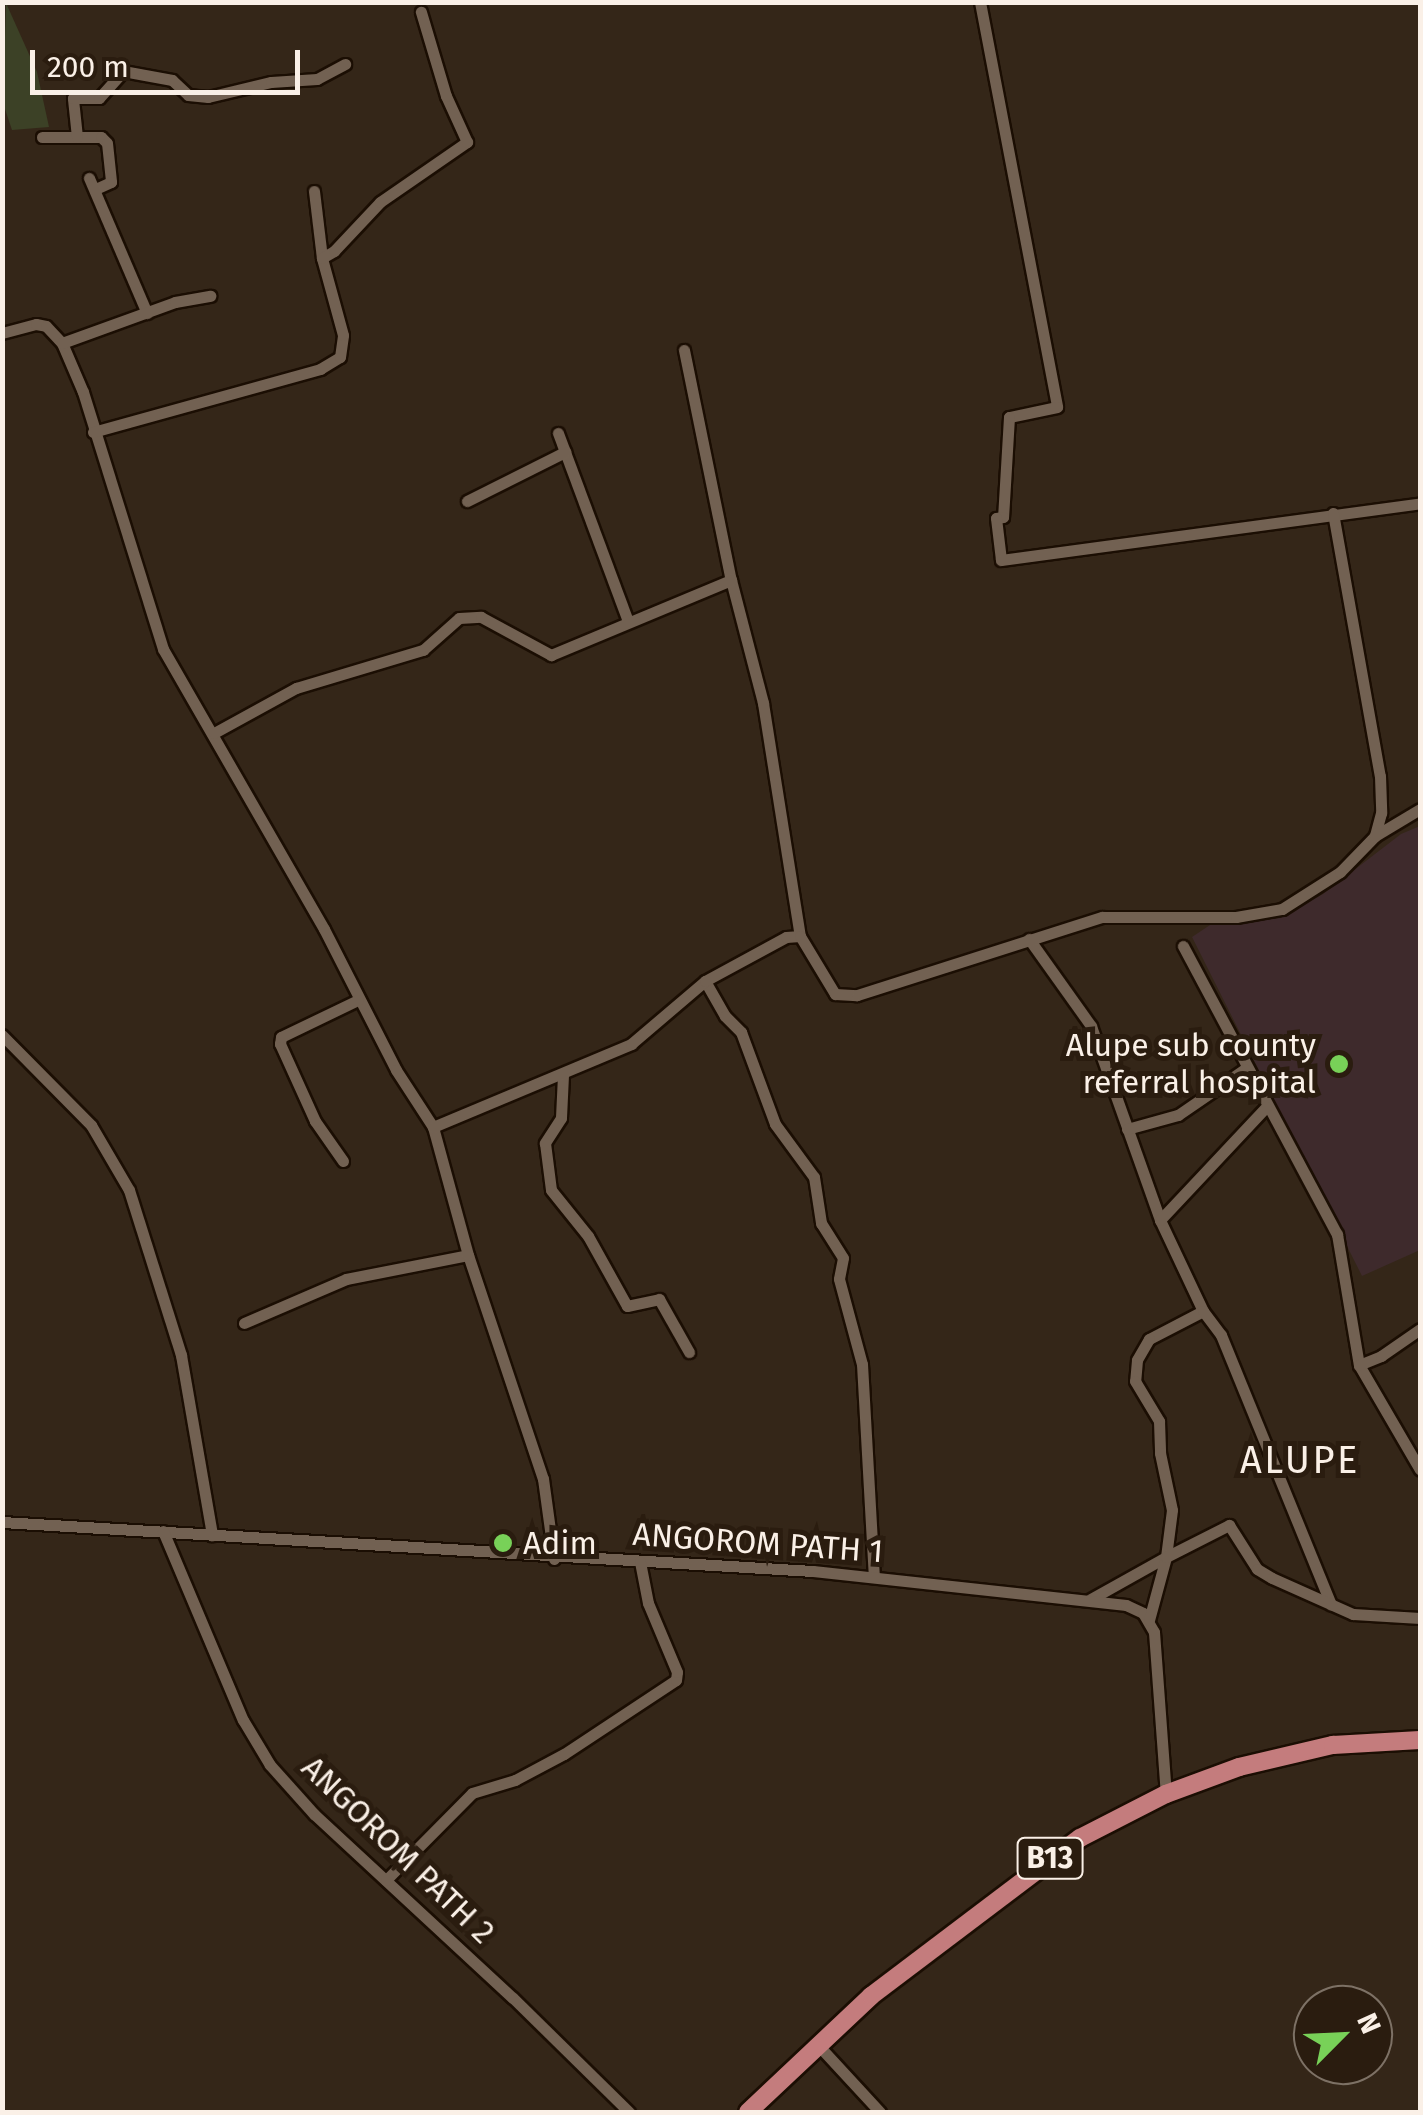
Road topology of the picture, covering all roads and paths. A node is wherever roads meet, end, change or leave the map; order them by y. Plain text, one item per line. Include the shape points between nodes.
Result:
1 (980, 2) edge
2 (421, 12) dead end
3 (345, 64) dead end
4 (42, 137) dead end
5 (77, 137) junction
6 (314, 190) dead end
7 (322, 258) junction
8 (210, 296) dead end
9 (147, 313) junction
10 (2, 333) edge
11 (62, 344) junction
12 (684, 350) dead end
13 (93, 432) junction
14 (558, 433) dead end
15 (565, 452) junction
16 (466, 501) dead end
17 (1420, 503) edge
18 (1333, 513) junction
19 (730, 580) junction
20 (628, 622) junction
21 (214, 734) junction
22 (1420, 809) edge
23 (1375, 836) junction
24 (800, 936) junction
25 (1029, 939) junction
26 (1183, 946) dead end
27 (705, 981) junction
28 (358, 1000) junction
29 (2, 1034) edge
30 (1245, 1068) junction
31 (564, 1075) junction
32 (1266, 1107) junction
33 (433, 1127) junction
34 (1126, 1130) junction
35 (343, 1161) dead end
36 (1160, 1220) junction
37 (468, 1256) junction
38 (1203, 1311) junction
39 (244, 1323) dead end
40 (1420, 1329) edge
41 (689, 1352) dead end
42 (1359, 1364) junction
43 (1420, 1470) edge
44 (2, 1522) edge
45 (164, 1531) junction
46 (212, 1535) junction
47 (1166, 1557) junction
48 (554, 1559) junction
49 (640, 1562) junction
50 (874, 1578) junction
51 (1091, 1599) junction
52 (1331, 1604) junction
53 (1420, 1618) edge
54 (1149, 1620) junction
55 (1419, 1739) edge
56 (1166, 1794) junction
57 (386, 1880) junction
58 (819, 2046) junction
59 (629, 2112) edge
60 (748, 2112) edge
61 (880, 2112) edge

1 - 18 street via 1056,407 1009,418 1003,517 996,518 1001,560
2 - 7 street via 467,142 380,202
3 - 5 street via 317,79 208,97 188,95 172,80 123,71 100,98 72,98
4 - 5 street
5 - 9 street via 107,142 111,182 92,183
6 - 7 street
7 - 13 street via 343,336 340,357 320,369
8 - 9 street
9 - 11 street
10 - 11 street via 36,324
11 - 13 street
12 - 19 street
13 - 21 street via 163,649
14 - 15 street
15 - 16 street
15 - 20 street
17 - 18 street
18 - 23 street via 1380,776
19 - 20 street
19 - 24 street via 762,703
20 - 21 street via 550,655 481,616 459,618 423,650 296,688
21 - 28 street
22 - 23 street
23 - 25 street via 1340,872 1282,909 1236,917 1102,917
24 - 25 street via 834,994 858,995
24 - 27 street via 786,937
25 - 34 street via 1091,1026
26 - 30 street
27 - 31 street via 631,1044
27 - 50 street via 741,1032 775,1124 814,1177 822,1223 842,1258 840,1279 862,1364
28 - 33 street
28 - 35 street via 281,1037 280,1044 315,1121
29 - 46 street via 90,1124 129,1190 181,1355
30 - 32 street
30 - 34 street via 1178,1115
31 - 33 street
31 - 41 street via 561,1118 545,1143 551,1190 588,1236 627,1306 659,1299
32 - 36 street
32 - 42 street via 1337,1234
33 - 37 street
34 - 36 street
36 - 38 street
37 - 39 street via 346,1279
37 - 48 street via 543,1479
38 - 47 street via 1149,1340 1137,1360 1135,1380 1160,1421 1172,1514
38 - 52 street via 1221,1335
40 - 42 street
42 - 43 street
44 - 45 street, ANGOROM PATH 1
45 - 46 street, ANGOROM PATH 1
45 - 57 street, ANGOROM PATH 2 via 258,1746 314,1814
46 - 48 street, ANGOROM PATH 1
47 - 51 street
47 - 52 street via 1229,1525 1257,1570
47 - 54 street
48 - 49 street, ANGOROM PATH 1
49 - 50 street, ANGOROM PATH 1
49 - 57 street via 676,1680 564,1754 462,1799
50 - 51 street, ANGOROM PATH 1
51 - 54 street, ANGOROM PATH 1 via 1135,1608
52 - 53 street via 1370,1616
54 - 56 street
55 - 56 highway, B13 via 1334,1745
56 - 58 highway, B13 via 1043,1863 871,1996
57 - 59 street, ANGOROM PATH 2
58 - 60 highway, B13
58 - 61 street

